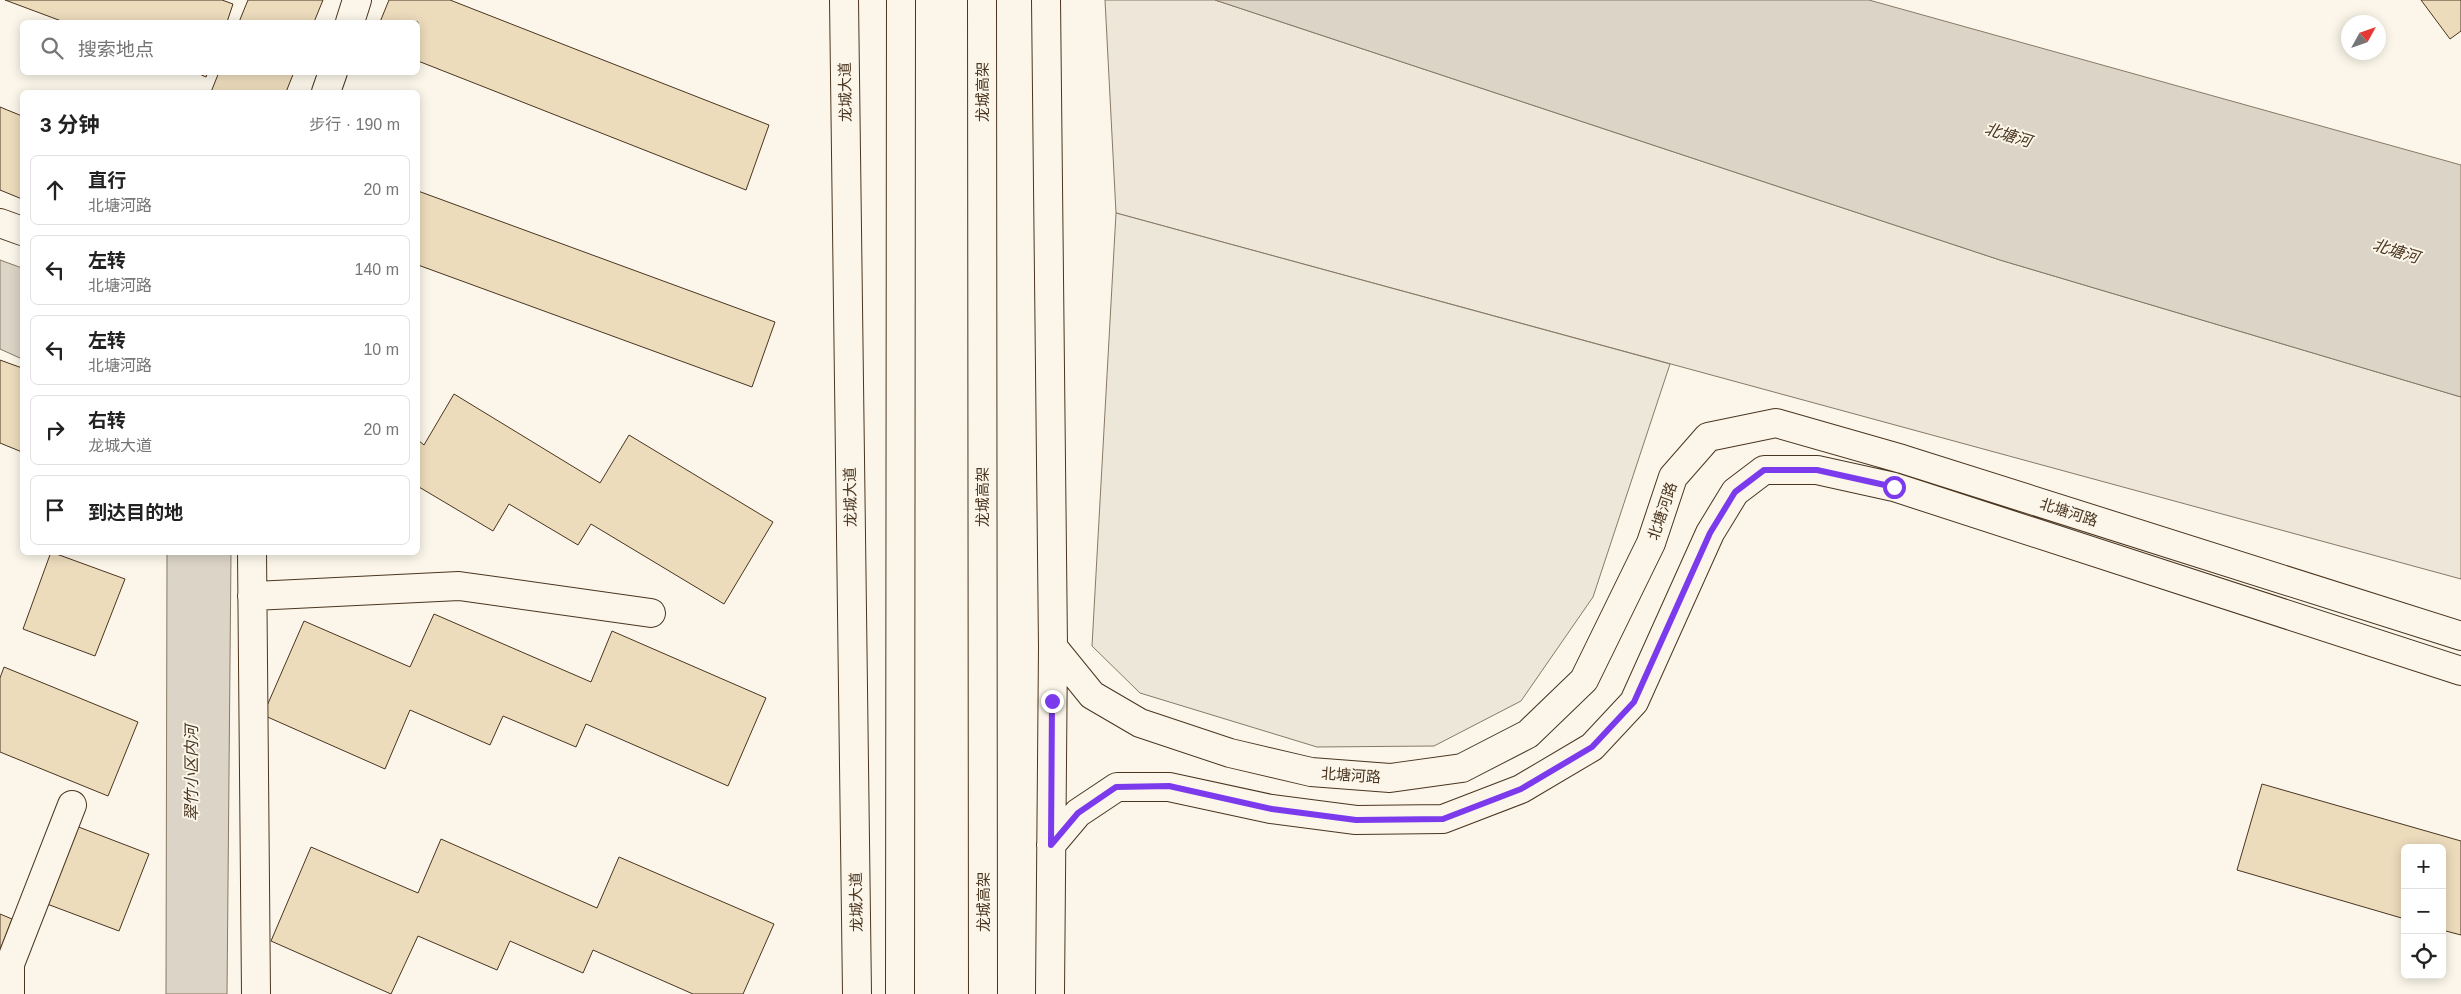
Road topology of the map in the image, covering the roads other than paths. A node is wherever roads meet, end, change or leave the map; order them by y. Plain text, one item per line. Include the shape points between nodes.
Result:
1 (357, 0) edge
2 (844, 0) edge
3 (900, 0) edge
4 (982, 0) edge
5 (1046, 0) edge
6 (351, 20) edge
7 (332, 75) edge
8 (327, 90) edge
9 (0, 223) edge
10 (20, 230) edge
11 (252, 555) edge
12 (252, 596) junction
13 (652, 613) dead end
14 (2461, 636) edge
15 (1053, 647) junction
16 (2461, 671) edge
17 (72, 805) dead end
18 (1051, 845) junction
19 (10, 994) edge
20 (256, 994) edge
21 (857, 994) edge
22 (900, 994) edge
23 (983, 994) edge
24 (1050, 994) edge

1 - 6 main road
2 - 21 main road, 龙城大道
3 - 22 main road
4 - 23 main road, 龙城高架
5 - 15 main road
7 - 8 main road
9 - 10 main road
11 - 12 main road
12 - 13 main road via 459,586
12 - 20 main road
14 - 15 main road, 北塘河路 via 1902,459 1776,423 1708,437 1673,477 1651,543 1584,680 1528,734 1462,768 1390,778 1311,772 1230,753 1140,723 1092,695
15 - 18 main road
16 - 18 main road, 北塘河路 via 1894,487 1817,470 1764,470 1735,492 1710,533 1634,702 1592,747 1521,789 1443,819 1356,820 1272,809 1169,786 1116,787 1078,813
17 - 19 main road via 10,964
18 - 24 main road

